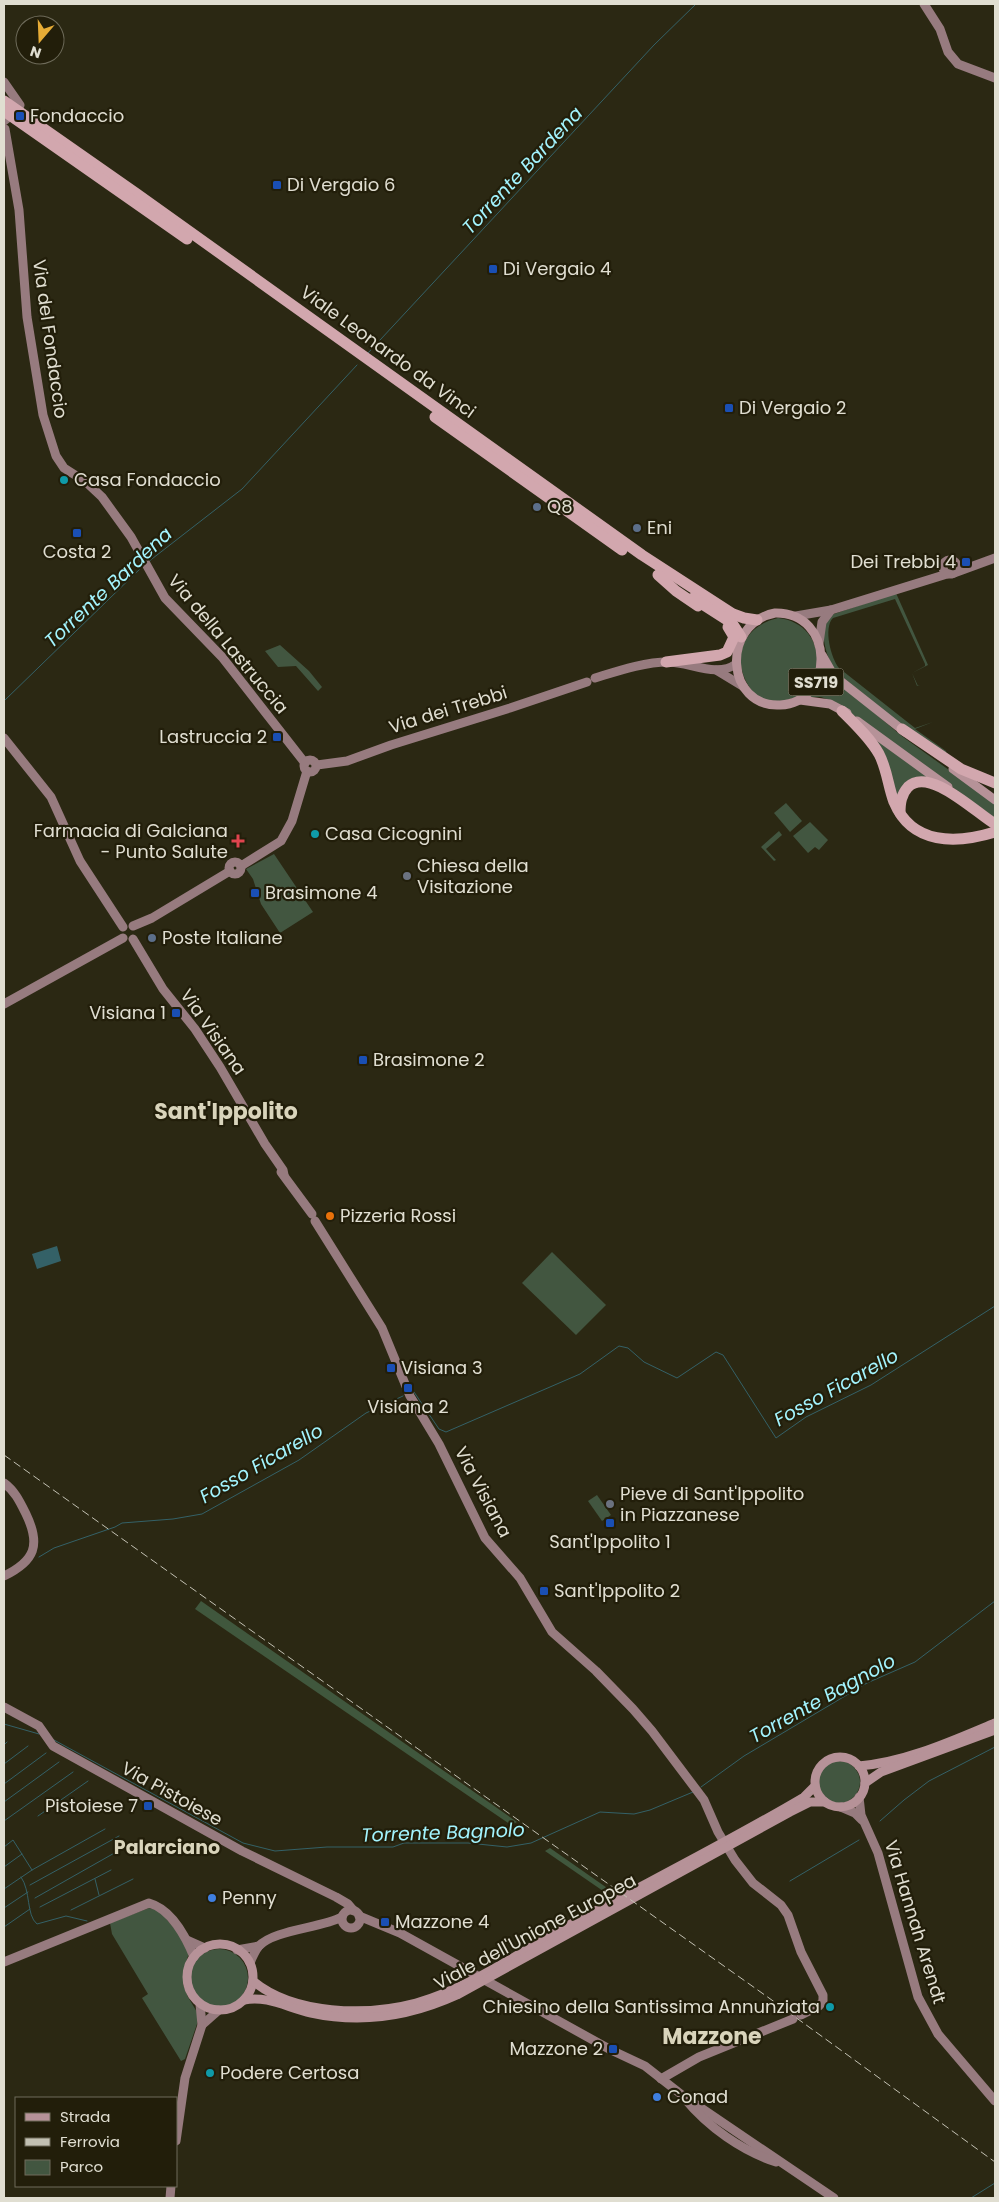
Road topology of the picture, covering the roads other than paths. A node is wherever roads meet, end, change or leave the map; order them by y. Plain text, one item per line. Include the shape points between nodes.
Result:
1 (924, 4) edge
2 (995, 78) edge
3 (4, 82) edge
4 (8, 121) edge
5 (141, 555) joint
6 (995, 558) edge
7 (658, 575) junction
8 (830, 610) junction
9 (796, 616) junction
10 (757, 620) junction
11 (741, 637) junction
12 (819, 643) junction
13 (822, 654) junction
14 (666, 662) junction
15 (736, 664) junction
16 (716, 670) junction
17 (744, 686) junction
18 (800, 700) junction
19 (842, 710) junction
20 (902, 730) junction
21 (4, 738) edge
22 (306, 767) junction
23 (995, 783) edge
24 (995, 800) edge
25 (900, 814) junction
26 (995, 823) edge
27 (995, 832) edge
28 (123, 927) junction
29 (134, 932) junction
30 (123, 938) junction
31 (4, 1004) edge
32 (4, 1483) edge
33 (4, 1576) edge
34 (4, 1707) edge
35 (995, 1723) edge
36 (995, 1730) edge
37 (859, 1766) junction
38 (865, 1783) junction
39 (815, 1786) junction
40 (860, 1797) junction
41 (825, 1802) junction
42 (841, 1807) junction
43 (863, 1821) junction
44 (336, 1897) junction
45 (343, 1916) junction
46 (357, 1917) junction
47 (330, 1923) junction
48 (346, 1926) junction
49 (187, 1940) junction
50 (259, 1946) junction
51 (205, 1948) junction
52 (237, 1950) junction
53 (529, 1951) junction
54 (194, 1957) junction
55 (4, 1962) edge
56 (250, 1963) junction
57 (253, 1981) junction
58 (244, 2000) junction
59 (200, 2004) junction
60 (219, 2010) junction
61 (368, 2014) junction
62 (202, 2025) junction
63 (661, 2079) junction
64 (682, 2095) junction
65 (995, 2101) edge
66 (707, 2112) junction
67 (697, 2114) junction
68 (178, 2125) edge
69 (758, 2151) junction
70 (171, 2187) edge
71 (170, 2198) edge
72 (834, 2198) edge

1 - 2 street via 940,29 948,52 958,64
3 - 4 street via 20,105
4 - 5 street, Via del Fondaccio via 27,316 46,432 59,463 97,491
4 - 7 highway, Viale Leonardo da Vinci via 212,256
4 - 10 highway, Viale Leonardo da Vinci via 138,194 642,555 737,616
5 - 22 street, Via della Lastruccia via 168,602 222,657
6 - 8 street via 974,566 950,569 936,578
7 - 11 highway, Viale Leonardo da Vinci via 732,623
7 - 14 highway via 727,626 734,637 731,648 723,654
8 - 9 street
8 - 12 street via 822,622
9 - 10 main road, Viale Leonardo da Vinci via 775,613
9 - 12 main road, SS719 via 810,627
10 - 11 main road
11 - 15 main road
12 - 13 main road, SS719
13 - 18 main road, SS719 via 817,680
13 - 20 main road, SS719 via 838,679
14 - 16 street, Via dei Trebbi
14 - 22 street, Via dei Trebbi via 620,670 347,761 317,765 311,760
15 - 16 street via 728,670
15 - 17 main road
16 - 17 street
17 - 18 main road, SS719 via 757,699 770,704
18 - 19 main road, SS719 via 824,702
19 - 25 highway via 879,755
19 - 26 main road, SS719
20 - 23 highway via 961,768
20 - 24 main road, SS719
21 - 28 street via 51,796 80,861
22 - 29 street via 292,822 281,841 242,864 238,873 228,871
25 - 26 highway via 903,792 920,781 945,789
25 - 27 highway via 912,828 931,837 959,839
28 - 29 street via 129,925
28 - 30 street
29 - 30 street via 129,940
29 - 63 street, Via Visiana via 164,989 220,1067 284,1175 382,1328 410,1396 439,1444 485,1538 520,1578 552,1632 596,1671 652,1731 707,1805 718,1832 736,1860 753,1883 784,1910 823,2001 797,2017 699,2057
30 - 31 street
32 - 33 street via 20,1500 34,1533 33,1549 26,1561
34 - 44 street, Via Pistoiese via 41,1728 53,1746 242,1851
35 - 37 main road, Viale dell'Unione Europea via 914,1754 879,1765
36 - 38 main road via 881,1772
37 - 38 main road
37 - 39 main road, Viale dell'Unione Europea via 844,1757 829,1759 817,1772
38 - 40 main road
39 - 41 main road
39 - 53 main road, Viale dell'Unione Europea via 798,1800
40 - 42 main road
40 - 43 street
41 - 42 main road, Viale dell'Unione Europea
41 - 53 main road, Viale dell'Unione Europea via 810,1802 790,1812
42 - 43 street
43 - 65 street, Via Hannah Arendt via 878,1853 924,2010 942,2040
44 - 45 street via 342,1906
44 - 46 street, Via Pistoiese via 348,1904
45 - 46 street via 347,1911
45 - 47 street
45 - 48 street
46 - 48 street via 353,1928
46 - 63 street via 400,1933 637,2062
47 - 48 street
47 - 50 street via 275,1936
49 - 51 street
49 - 54 street
49 - 55 street via 163,1910 149,1903
50 - 52 street
50 - 56 street
51 - 52 main road via 219,1945
51 - 54 main road
52 - 56 main road
53 - 61 main road, Viale dell'Unione Europea via 436,1996
54 - 59 main road via 187,1979 191,1993
56 - 57 main road
57 - 58 main road
57 - 61 main road, Viale dell'Unione Europea via 268,1993 302,2004
58 - 60 main road via 232,2008
58 - 61 main road, Viale dell'Unione Europea via 257,1998 316,2014
59 - 60 main road
59 - 62 street
60 - 62 street
62 - 68 street via 184,2078
63 - 64 street
64 - 66 street
64 - 67 street
66 - 67 street via 701,2110
66 - 69 street
67 - 69 street via 752,2153
69 - 72 street
70 - 71 street

